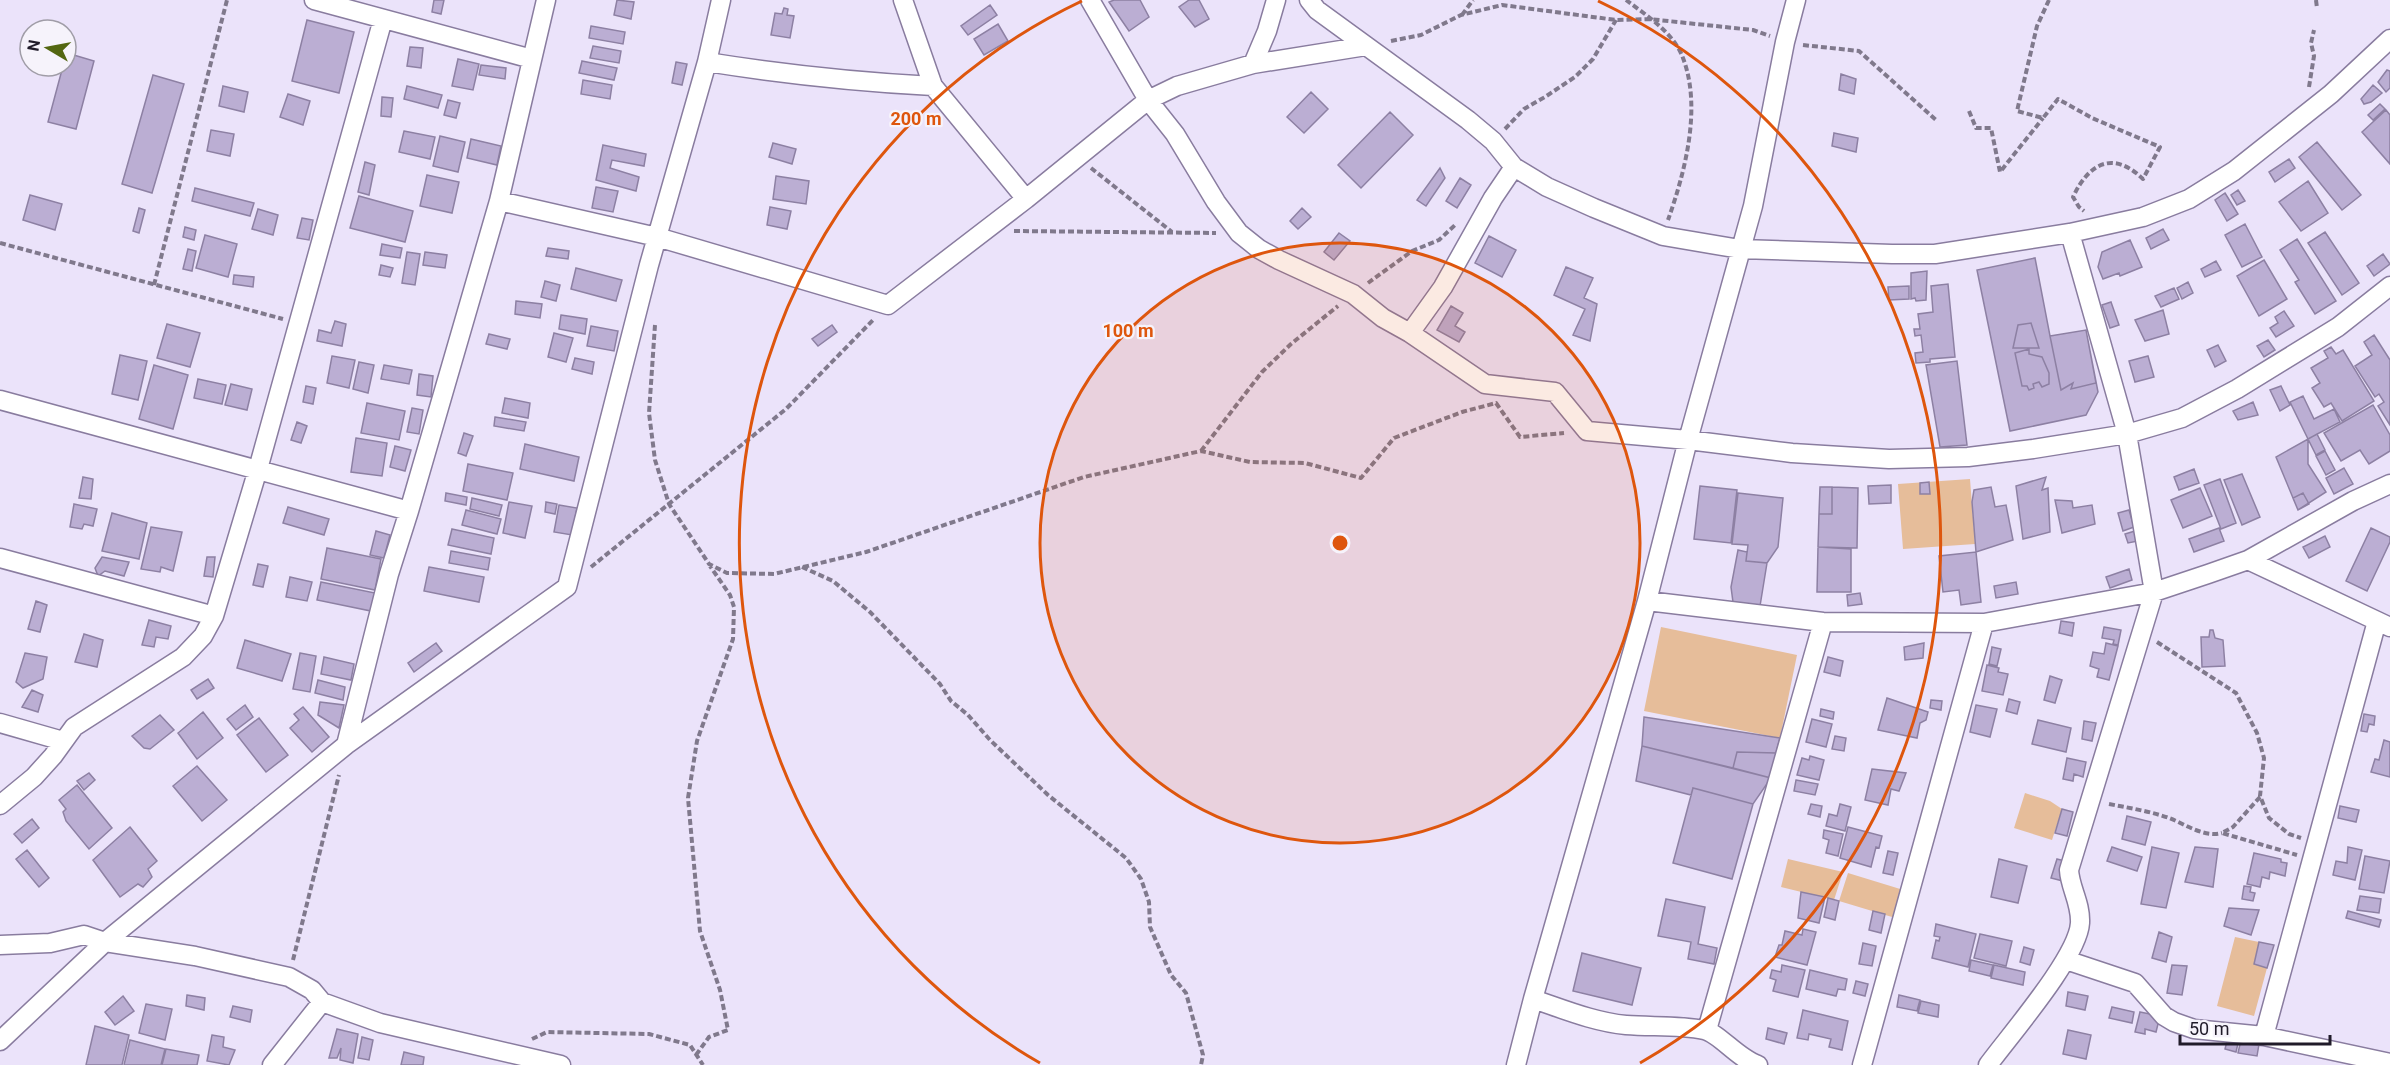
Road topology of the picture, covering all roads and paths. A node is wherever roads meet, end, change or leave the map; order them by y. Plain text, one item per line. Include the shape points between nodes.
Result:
1 (227, 0) edge
2 (314, 0) edge
3 (546, 0) edge
4 (721, 0) edge
5 (903, 0) edge
6 (1090, 0) edge
7 (1276, 0) edge
8 (1309, 0) edge
9 (1473, 0) edge
10 (1626, 0) edge
11 (1796, 0) edge
12 (2049, 0) edge
13 (2316, 0) edge
14 (2317, 8) dead end
15 (1461, 15) junction
16 (1649, 19) junction
17 (383, 20) junction
18 (1616, 20) junction
19 (2314, 30) dead end
20 (2390, 39) edge
21 (1785, 42) junction
22 (1366, 46) junction
23 (532, 59) junction
24 (707, 62) junction
25 (1253, 64) junction
26 (933, 86) junction
27 (1148, 100) junction
28 (1969, 111) dead end
29 (2305, 115) junction
30 (2043, 118) junction
31 (1936, 120) dead end
32 (1493, 141) junction
33 (1077, 157) junction
34 (1514, 166) junction
35 (1026, 199) junction
36 (499, 201) junction
37 (2086, 212) dead end
38 (1456, 224) dead end
39 (983, 231) junction
40 (1173, 232) junction
41 (1239, 233) junction
42 (2070, 233) junction
43 (1663, 236) junction
44 (657, 237) junction
45 (0, 243) edge
46 (1740, 249) junction
47 (154, 285) junction
48 (2390, 286) edge
49 (1353, 294) junction
50 (888, 305) junction
51 (655, 319) dead end
52 (298, 323) junction
53 (1410, 333) junction
54 (0, 400) edge
55 (1587, 431) junction
56 (2127, 434) junction
57 (1688, 440) junction
58 (1201, 451) junction
59 (258, 469) junction
60 (2390, 484) edge
61 (669, 504) junction
62 (410, 512) junction
63 (0, 558) edge
64 (2248, 560) junction
65 (709, 564) junction
66 (802, 567) junction
67 (567, 587) junction
68 (2154, 592) junction
69 (1647, 601) junction
70 (214, 616) junction
71 (1823, 622) junction
72 (1984, 623) junction
73 (2383, 624) edge
74 (2141, 634) junction
75 (0, 723) edge
76 (63, 741) junction
77 (346, 746) junction
78 (2260, 796) junction
79 (2091, 800) junction
80 (0, 805) edge
81 (2222, 833) junction
82 (2315, 849) junction
83 (105, 942) junction
84 (0, 945) edge
85 (2066, 960) junction
86 (289, 977) junction
87 (1533, 999) junction
88 (322, 1002) junction
89 (1707, 1030) junction
90 (2264, 1036) junction
91 (0, 1041) edge
92 (507, 1051) junction
93 (696, 1054) junction
94 (2390, 1063) edge
95 (272, 1065) edge
96 (561, 1065) edge
97 (703, 1065) edge
98 (1201, 1065) edge
99 (1516, 1065) edge
100 (1758, 1065) edge
101 (1862, 1065) edge
102 (1988, 1065) edge

1 - 47 path
2 - 17 street
3 - 23 street
4 - 24 street
5 - 26 street
6 - 27 street
7 - 25 street
8 - 22 street
9 - 15 path
10 - 16 path
11 - 21 street
12 - 30 path via 2037,26 2017,111
13 - 14 path
15 - 18 path via 1502,5
15 - 22 path via 1420,35
16 - 18 path
16 - 21 path via 1753,30
16 - 43 path via 1664,31 1683,57 1690,95 1685,165
17 - 23 street
17 - 52 street
18 - 32 path via 1593,58 1575,76 1524,109
19 - 29 path
20 - 29 street
21 - 31 path via 1859,51
21 - 46 street via 1753,206
22 - 25 street
22 - 32 street
23 - 36 street
24 - 26 street via 775,73
24 - 44 street
25 - 27 street via 1177,86
26 - 35 street
27 - 33 street
27 - 41 street via 1175,134
28 - 30 path via 1976,128 1991,128 2000,172
29 - 42 street via 2234,171 2189,199 2143,217
30 - 37 path via 2058,99 2160,147 2143,179 2120,164 2103,164 2088,172 2073,197
32 - 34 street
33 - 35 street
33 - 40 path
34 - 43 street via 1547,187
34 - 53 street via 1443,287
35 - 39 street
36 - 44 street
36 - 62 street
38 - 49 path via 1439,240 1412,251
39 - 40 path
39 - 50 street
40 - 41 path
41 - 49 street via 1259,249
42 - 46 street via 1935,254
42 - 56 street
43 - 46 street
44 - 50 street
44 - 67 street
45 - 47 path
46 - 57 street
47 - 52 path
48 - 56 street via 2338,327 2237,390 2182,418
49 - 53 street
49 - 58 path via 1262,372
50 - 61 path via 786,409
51 - 61 path via 650,413 655,460
52 - 59 street
53 - 55 street via 1485,384 1555,392
54 - 59 street
55 - 57 street
55 - 58 path via 1520,437 1496,403 1394,438 1361,478 1305,463 1250,462
56 - 57 street via 1968,457 1889,459 1792,453
56 - 68 street
57 - 69 street
58 - 66 path via 1084,477 866,552
59 - 62 street
59 - 70 street
60 - 64 street
61 - 65 path
61 - 67 path
62 - 77 street via 389,574
63 - 70 street
64 - 68 street
64 - 73 street
65 - 66 path via 728,573 745,574 774,574
65 - 93 path via 734,607 733,639 697,741 688,798 700,931 720,990 728,1030 709,1037
66 - 98 path via 833,581 856,601 990,740 1048,795 1126,858 1141,879 1149,902 1150,927 1171,975 1186,993 1203,1055
67 - 77 street
68 - 72 street
68 - 74 street
69 - 71 street
69 - 87 street
70 - 76 street via 203,636 183,657 74,726
71 - 72 street
71 - 89 street
72 - 101 street
73 - 82 street
74 - 78 path via 2236,693 2257,732 2264,758
74 - 79 street
75 - 76 street
76 - 80 street via 34,777
77 - 83 street
77 - 86 path
78 - 81 path via 2233,827
78 - 82 path via 2269,818 2278,827
79 - 81 path via 2141,810 2204,832
79 - 85 street via 2069,870 2080,908 2080,927
81 - 82 path via 2302,856
82 - 90 street
83 - 84 street via 84,935 50,943
83 - 86 street via 195,956
83 - 91 street
85 - 90 street via 2135,983 2174,1022 2194,1029
85 - 102 street
86 - 88 street via 312,990
87 - 89 street via 1601,1021
87 - 99 street
88 - 92 street via 380,1023
88 - 95 street
89 - 100 street via 1738,1055
90 - 94 street
92 - 93 path via 548,1032 649,1034 690,1045
92 - 96 street
93 - 97 path

